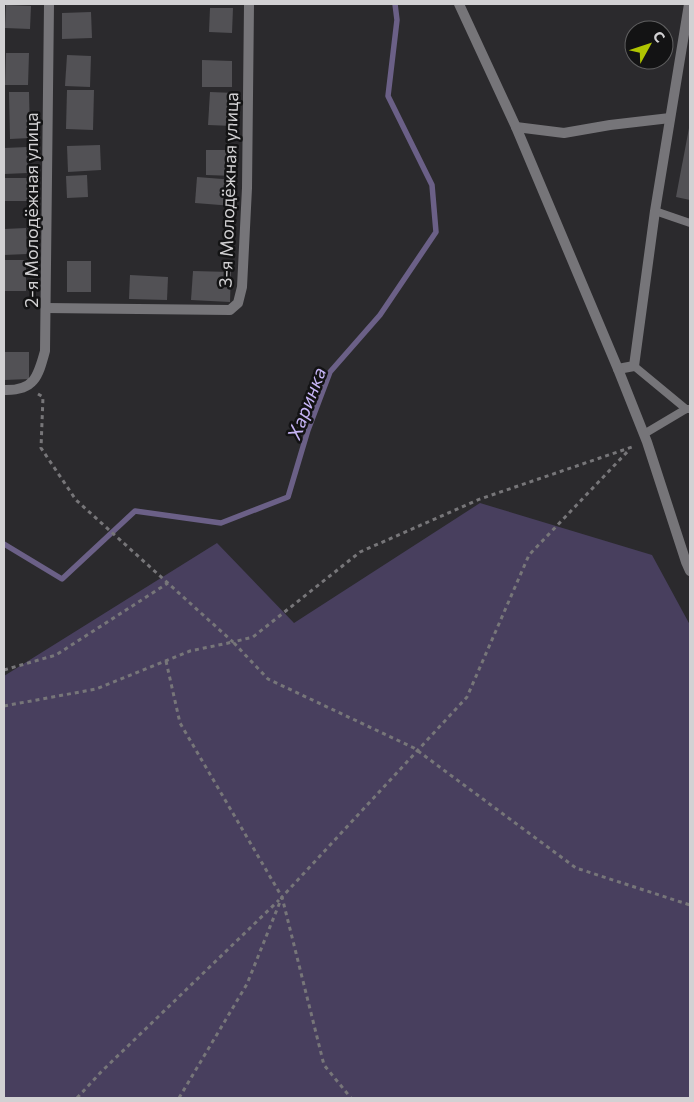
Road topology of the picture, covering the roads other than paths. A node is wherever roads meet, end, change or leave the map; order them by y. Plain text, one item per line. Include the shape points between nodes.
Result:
1 (49, 4) edge
2 (249, 4) edge
3 (459, 4) edge
4 (689, 4) edge
5 (670, 118) junction
6 (516, 126) junction
7 (655, 211) junction
8 (690, 223) edge
9 (46, 308) junction
10 (634, 366) junction
11 (618, 369) junction
12 (4, 390) edge
13 (688, 409) edge
14 (645, 438) junction
15 (690, 571) edge

1 - 9 street, 2-я Молодёжная улица
2 - 9 street, 3-я Молодёжная улица via 247,188 242,287 238,303 230,310
3 - 6 street
4 - 5 street
5 - 6 street via 564,132
5 - 7 street
6 - 11 street
7 - 8 lane
7 - 10 street
9 - 12 street, 2-я Молодёжная улица via 46,342 35,379 25,388
10 - 11 street
10 - 13 lane
11 - 14 street
13 - 14 lane
14 - 15 street

